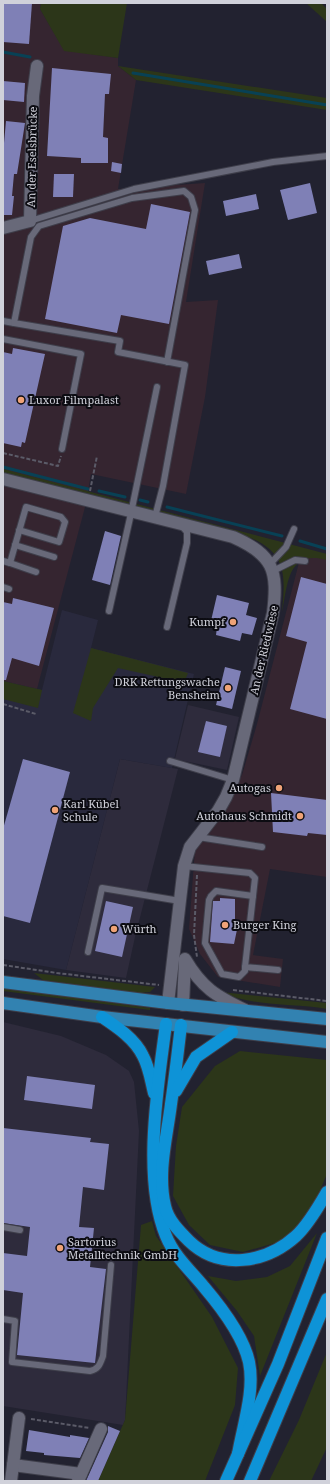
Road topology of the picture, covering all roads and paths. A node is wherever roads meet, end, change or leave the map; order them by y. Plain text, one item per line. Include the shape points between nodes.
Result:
1 (37, 66) dead end
2 (327, 156) edge
3 (30, 221) junction
4 (3, 228) edge
5 (3, 321) edge
6 (14, 323) junction
7 (3, 339) edge
8 (167, 362) junction
9 (157, 387) dead end
10 (62, 449) joint
11 (3, 453) edge
12 (97, 456) dead end
13 (3, 479) edge
14 (92, 502) junction
15 (130, 511) junction
16 (155, 517) junction
17 (181, 524) junction
18 (294, 529) dead end
19 (19, 530) junction
20 (15, 545) junction
21 (54, 558) dead end
22 (305, 561) dead end
23 (6, 562) edge
24 (271, 568) junction
25 (36, 572) dead end
26 (109, 611) dead end
27 (167, 627) dead end
28 (3, 704) edge
29 (36, 714) dead end
30 (170, 761) dead end
31 (233, 780) junction
32 (198, 837) junction
33 (262, 847) dead end
34 (184, 866) junction
35 (253, 896) junction
36 (180, 901) junction
37 (177, 932) junction
38 (88, 952) dead end
39 (185, 959) junction
40 (245, 967) junction
41 (278, 970) dead end
42 (3, 982) edge
43 (168, 1003) junction
44 (3, 1004) edge
45 (183, 1005) junction
46 (250, 1012) junction
47 (102, 1017) junction
48 (327, 1019) edge
49 (166, 1024) junction
50 (181, 1025) junction
51 (232, 1032) junction
52 (327, 1042) edge
53 (156, 1098) junction
54 (171, 1103) junction
55 (327, 1192) edge
56 (3, 1227) edge
57 (20, 1230) dead end
58 (327, 1238) edge
59 (111, 1265) dead end
60 (327, 1299) edge
61 (3, 1319) edge
62 (19, 1418) joint
63 (101, 1429) joint
64 (238, 1454) junction
65 (13, 1465) junction
66 (79, 1478) edge
67 (10, 1481) edge
68 (226, 1481) edge
69 (250, 1481) edge

1 - 3 street, An der Eselsbrücke via 33,96
2 - 3 lane via 273,162 134,189
3 - 4 street, An der Eselsbrücke
5 - 6 lane
6 - 8 lane via 120,341 118,352
6 - 8 lane via 31,237 39,226 132,198 184,191 191,197 195,210
7 - 10 lane via 81,354
8 - 16 lane via 185,365
9 - 15 lane
10 - 11 path via 58,466
12 - 14 path via 90,492
13 - 14 street
14 - 15 street
15 - 16 street
15 - 26 lane
16 - 17 street
17 - 24 street via 238,539 262,553
17 - 27 lane via 186,532 187,543
18 - 24 lane via 286,548
19 - 19 lane via 26,507 61,518 65,522 59,542
19 - 20 lane
20 - 21 lane
20 - 23 lane
22 - 24 lane via 295,560
23 - 25 lane
24 - 31 street, An der Riedwiese via 276,590 273,613
28 - 29 path
30 - 31 lane
31 - 32 street, An der Riedwiese via 218,812
32 - 33 lane
32 - 34 street, An der Riedwiese via 190,848
34 - 35 lane via 250,873 255,878
34 - 36 street, An der Riedwiese
35 - 40 lane
35 - 40 lane via 216,891 211,896 208,908 205,943 211,957 222,974 239,977 245,971
36 - 37 street, An der Riedwiese
36 - 38 lane via 102,888
37 - 39 street, An der Riedwiese
37 - 43 street, An der Riedwiese
39 - 45 street, An der Riedwiese
39 - 46 street, An der Riedwiese via 202,984 226,1001
40 - 41 lane
42 - 43 main road
43 - 45 main road
43 - 49 main road
44 - 47 main road
45 - 46 main road
45 - 50 main road
46 - 48 main road
47 - 49 main road
47 - 53 highway via 138,1047 144,1057
49 - 50 main road
49 - 53 highway
50 - 51 main road
50 - 54 highway
51 - 52 main road
51 - 54 highway via 196,1057
53 - 64 highway via 154,1185 166,1237 182,1262 227,1316 249,1361 250,1382
54 - 55 highway via 162,1180 165,1207 176,1228 196,1248 217,1257 240,1262 260,1258 277,1250 296,1236
56 - 57 lane
58 - 64 highway via 278,1364
59 - 61 lane via 103,1356 96,1370 12,1362 15,1321
60 - 69 highway
62 - 63 path
62 - 65 street
63 - 66 street
64 - 68 highway
65 - 66 street
65 - 67 street

